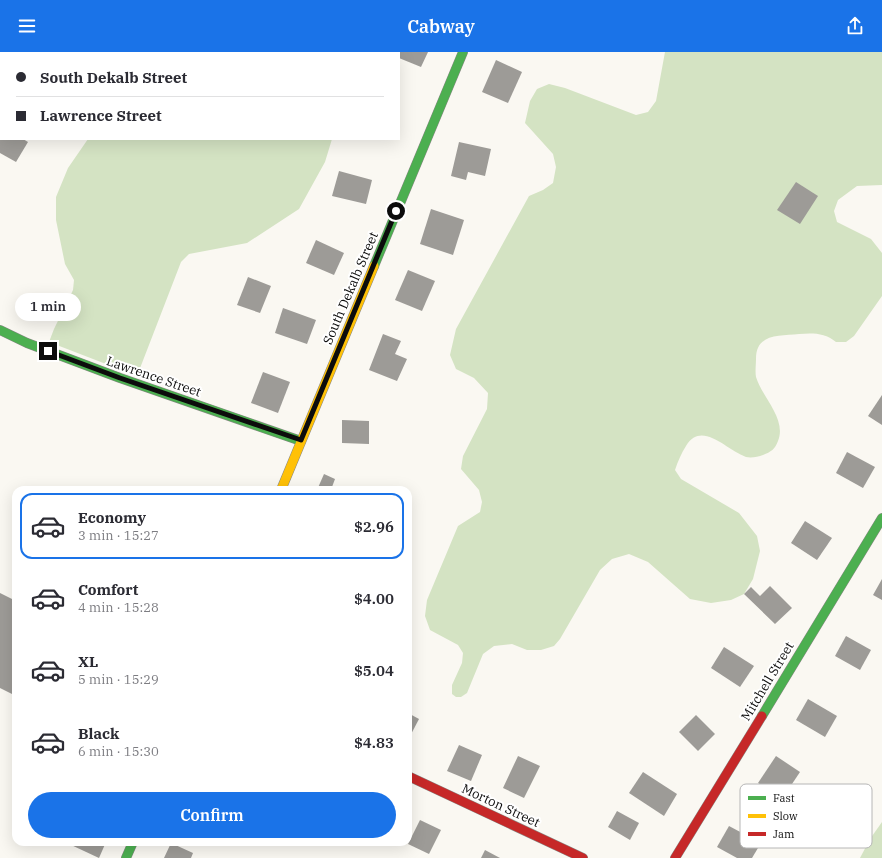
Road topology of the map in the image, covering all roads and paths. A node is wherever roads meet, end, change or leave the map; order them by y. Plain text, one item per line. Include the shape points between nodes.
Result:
1 (463, 52) edge
2 (0, 330) edge
3 (301, 440) junction
4 (283, 486) edge
5 (882, 518) edge
6 (412, 778) edge
7 (131, 846) edge
8 (126, 858) edge
9 (583, 858) edge
10 (675, 858) edge

1 - 3 street, South Dekalb Street
2 - 3 street, Lawrence Street via 27,343 120,378
3 - 4 street, South Dekalb Street
5 - 10 street, Mitchell Street
6 - 9 street, Morton Street
7 - 8 street

